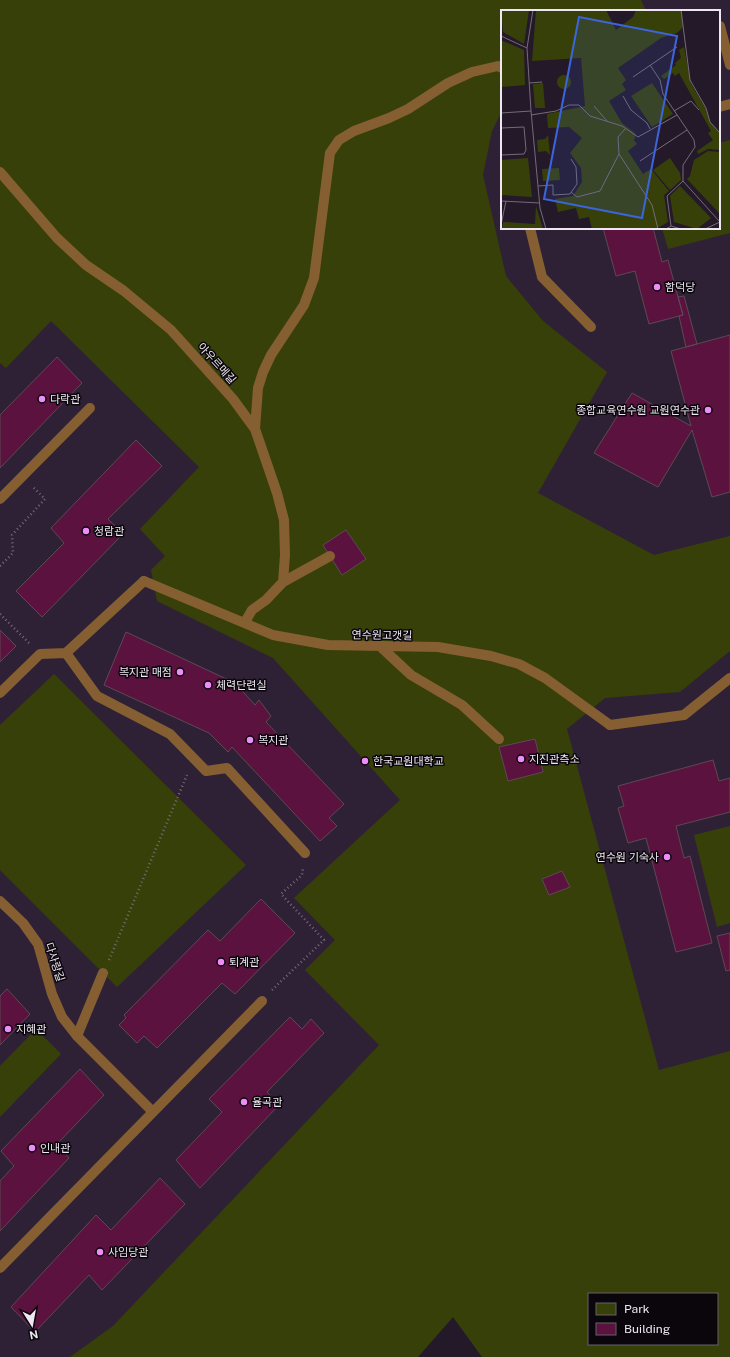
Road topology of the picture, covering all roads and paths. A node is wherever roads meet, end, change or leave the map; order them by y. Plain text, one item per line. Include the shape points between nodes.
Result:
1 (720, 26) edge
2 (730, 65) edge
3 (501, 68) edge
4 (730, 104) edge
5 (720, 107) edge
6 (0, 172) edge
7 (530, 229) edge
8 (591, 328) dead end
9 (90, 408) dead end
10 (255, 429) junction
11 (0, 499) edge
12 (45, 499) dead end
13 (330, 556) dead end
14 (0, 566) edge
15 (283, 582) junction
16 (0, 614) edge
17 (244, 622) junction
18 (382, 648) junction
19 (66, 653) junction
20 (40, 654) junction
21 (730, 678) edge
22 (0, 693) edge
23 (499, 738) dead end
24 (194, 759) junction
25 (305, 853) joint
26 (0, 901) edge
27 (103, 973) joint
28 (262, 1001) joint
29 (77, 1036) junction
30 (153, 1112) junction
31 (0, 1268) edge

1 - 2 street
3 - 10 street via 472,72 448,82 408,109 354,131 339,140 330,153 314,278 304,305 271,354 263,372 258,388
4 - 5 street
6 - 10 street, 아우르메길 via 56,238 86,265 124,291 171,330 233,399
7 - 8 street via 542,277
9 - 11 street
10 - 15 street, 아우르메길 via 284,520 286,555
12 - 14 path via 12,535 13,553
13 - 15 street
15 - 17 street via 252,610
16 - 20 path
17 - 18 street, 연수원고갯길 via 273,635 328,645
17 - 19 street, 연수원고갯길 via 144,581
18 - 21 street, 연수원고갯길 via 438,647 491,656 519,664 546,678 610,725 684,715
18 - 23 street via 411,675 462,705
19 - 20 street
19 - 24 street via 97,696 170,734
20 - 22 street
24 - 25 street via 206,771 227,768
24 - 27 path
25 - 28 path via 302,875 281,894 324,940
26 - 29 street, 다사랑길 via 23,923 38,944 52,994 62,1017
27 - 29 street
28 - 30 street
29 - 30 street, 다사랑길
30 - 31 street

